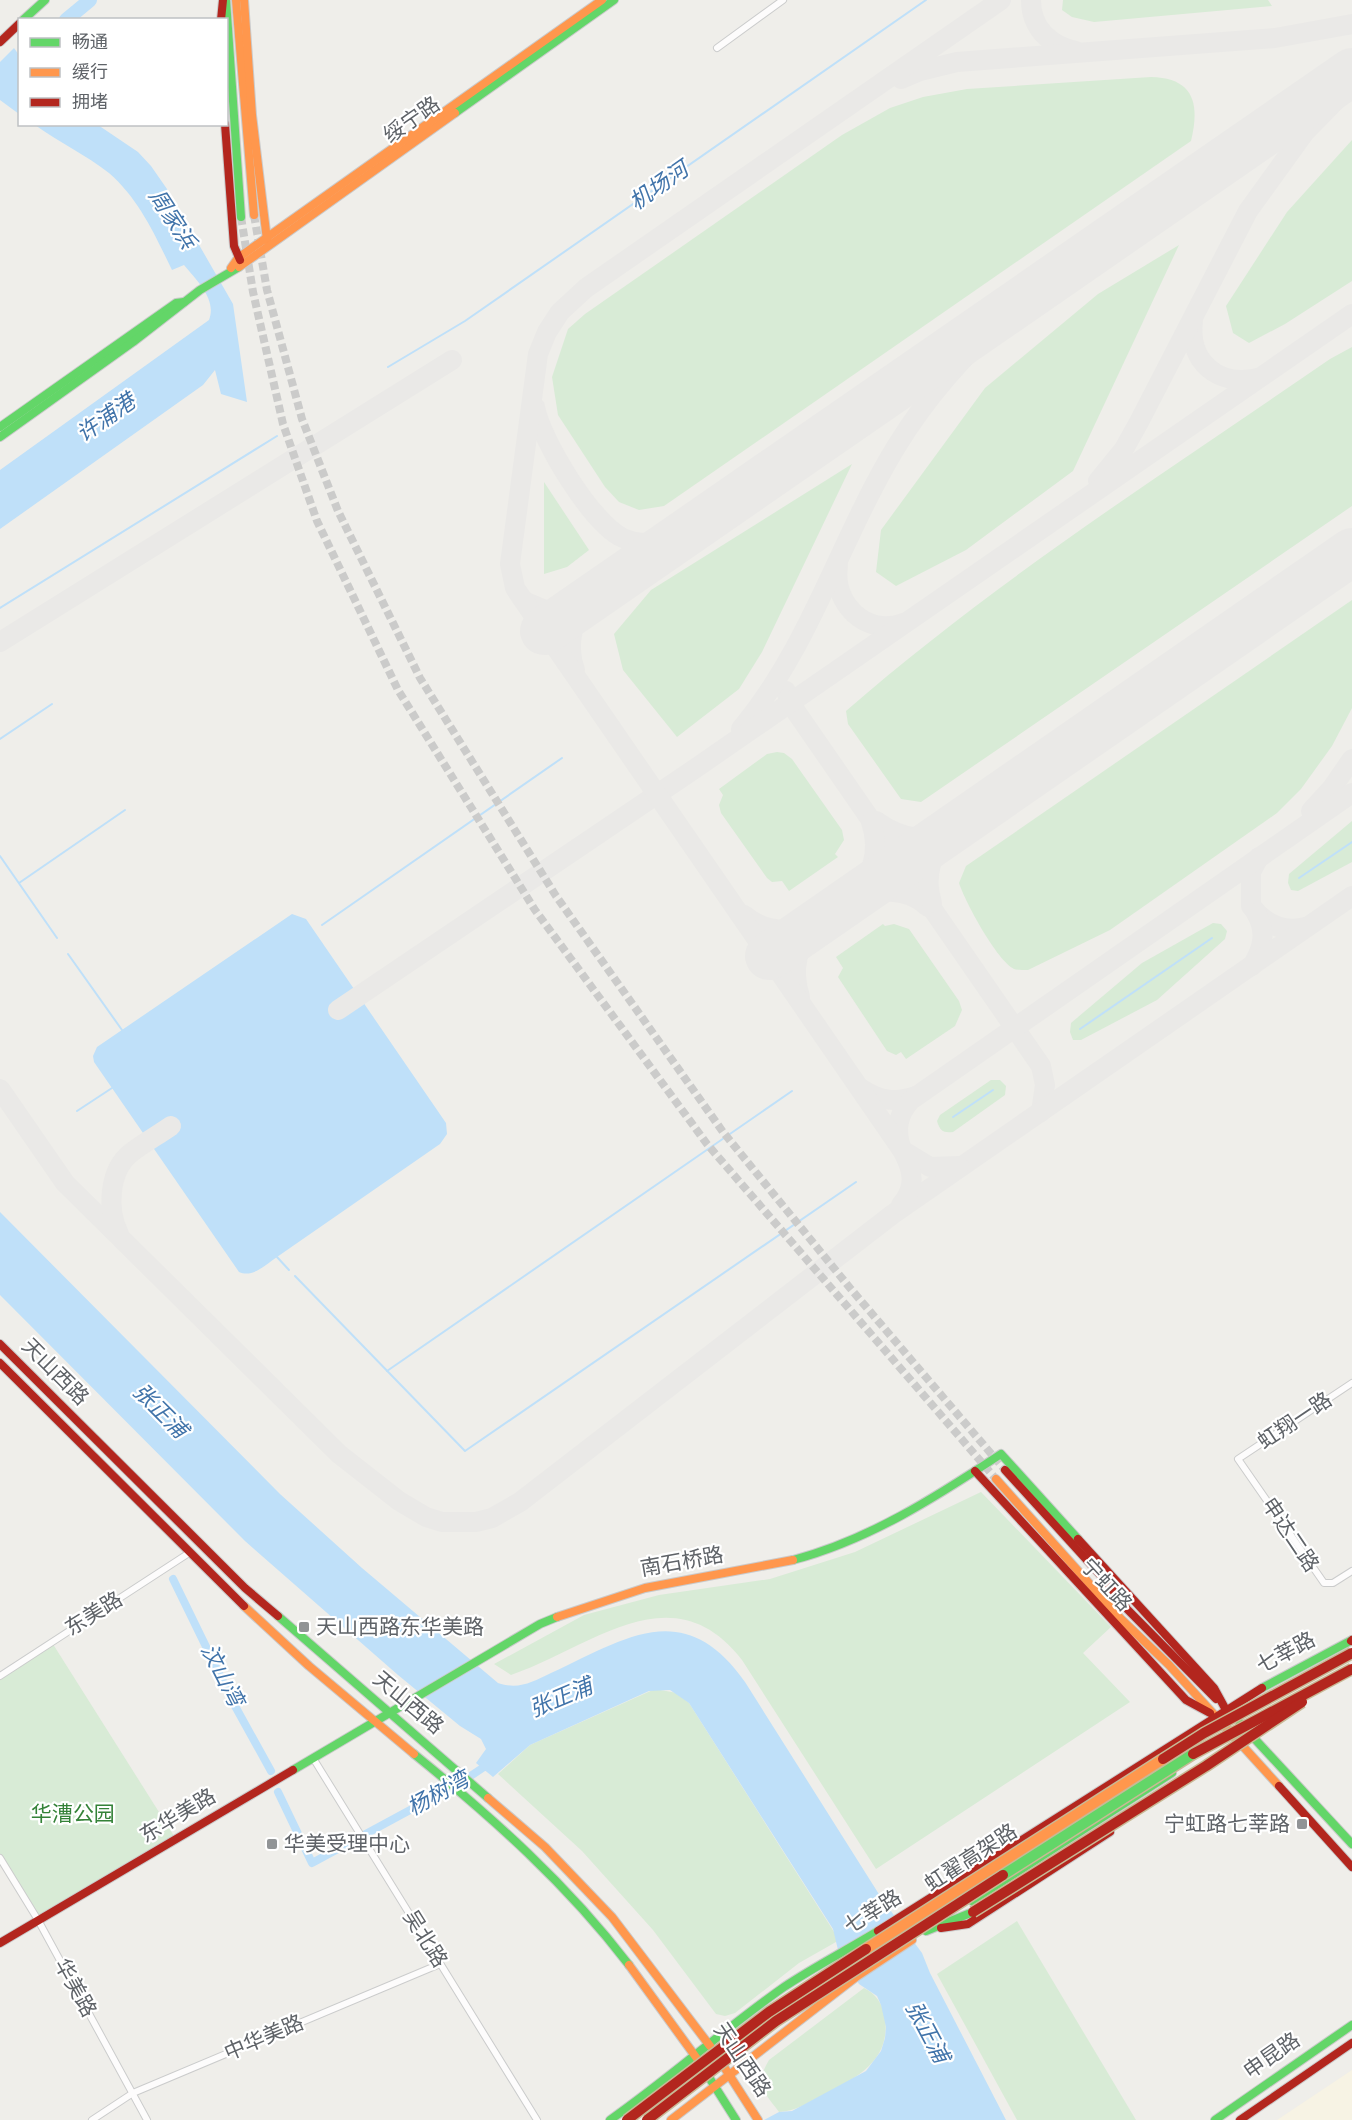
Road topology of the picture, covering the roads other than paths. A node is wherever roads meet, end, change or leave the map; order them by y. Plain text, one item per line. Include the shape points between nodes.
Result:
1 (45, 0) edge
2 (216, 0) edge
3 (224, 0) edge
4 (236, 0) edge
5 (244, 0) edge
6 (783, 0) edge
7 (605, 1) edge
8 (25, 18) edge
9 (219, 18) edge
10 (220, 18) edge
11 (225, 18) edge
12 (18, 25) edge
13 (1, 41) edge
14 (717, 48) dead end
15 (228, 51) edge
16 (225, 126) edge
17 (254, 215) tunnel mouth
18 (241, 217) tunnel mouth
19 (267, 242) junction
20 (240, 261) junction
21 (184, 302) junction
22 (0, 427) edge
23 (0, 437) edge
24 (0, 1344) edge
25 (0, 1363) edge
26 (1352, 1383) edge
27 (1001, 1454) joint
28 (1238, 1459) joint
29 (1005, 1470) tunnel mouth
30 (975, 1471) junction
31 (996, 1479) tunnel mouth
32 (189, 1553) junction
33 (1352, 1571) edge
34 (1120, 1584) junction
35 (1145, 1629) junction
36 (1352, 1640) edge
37 (1352, 1653) edge
38 (1352, 1670) edge
39 (0, 1676) edge
40 (1226, 1710) junction
41 (388, 1713) junction
42 (1216, 1716) junction
43 (375, 1721) junction
44 (1245, 1727) junction
45 (1233, 1734) junction
46 (1243, 1745) junction
47 (313, 1758) junction
48 (1352, 1844) edge
49 (0, 1858) edge
50 (1352, 1867) edge
51 (38, 1920) junction
52 (921, 1934) junction
53 (0, 1943) edge
54 (440, 1964) junction
55 (1352, 2025) edge
56 (708, 2043) junction
57 (1352, 2043) edge
58 (694, 2054) junction
59 (730, 2074) junction
60 (715, 2086) junction
61 (133, 2093) junction
62 (647, 2106) junction
63 (92, 2120) edge
64 (147, 2120) edge
65 (537, 2120) edge
66 (610, 2120) edge
67 (621, 2120) edge
68 (627, 2120) edge
69 (647, 2120) edge
70 (671, 2120) edge
71 (736, 2120) edge
72 (758, 2120) edge
73 (1215, 2120) edge
74 (1240, 2120) edge

1 - 8 main road
2 - 9 main road
3 - 10 main road
3 - 11 main road
4 - 17 main road
5 - 19 main road
6 - 14 street
7 - 19 main road, 绥宁路
12 - 13 main road
15 - 18 main road
16 - 20 main road via 234,246
19 - 20 main road, 绥宁路
20 - 21 main road, 绥宁路
21 - 22 main road, 绥宁路 via 176,303
21 - 23 main road, 绥宁路
24 - 41 main road, 天山西路 via 168,1515
25 - 32 main road, 天山西路
26 - 28 street, 虹翔一路
27 - 30 main road, 南石桥路
27 - 34 main road, 宁虹路
28 - 33 street, 申达二路 via 1324,1583 1333,1583
29 - 35 main road, 宁虹路
30 - 41 main road, 南石桥路 via 891,1522 832,1548 775,1565 661,1584 605,1599 540,1624
30 - 42 main road, 宁虹路 via 1186,1700
31 - 42 main road, 宁虹路 via 1121,1619
32 - 39 street, 东美路
32 - 43 main road, 天山西路
34 - 35 main road
34 - 40 main road, 宁虹路 via 1214,1688
35 - 40 main road, 宁虹路 via 1176,1655
36 - 40 main road, 七莘路
37 - 62 main road, 虹翟高架路, bridge via 1214,1727 1130,1779 770,2012
38 - 44 main road, 七莘路
38 - 52 main road, bridge via 973,1912
38 - 69 main road, 虹翟高架路, bridge via 1211,1743 1126,1795 776,2021
40 - 42 main road, 七莘路
40 - 44 main road, 宁虹路
41 - 43 main road, 南石桥路
41 - 56 main road, 天山西路 via 478,1787 592,1894 641,1952
42 - 45 main road, 宁虹路
42 - 56 main road, 七莘路 via 905,1915 786,1986
43 - 47 main road, 东华美路
43 - 58 main road, 天山西路 via 534,1857 581,1906 628,1962
44 - 45 main road, 七莘路
44 - 48 main road, 宁虹路
45 - 46 main road, 宁虹路
45 - 52 main road, 七莘路
46 - 50 main road, 宁虹路
46 - 52 main road via 968,1924
47 - 51 main road, 东华美路
47 - 54 street, 吴北路
49 - 51 street, 华美路
51 - 53 main road, 东华美路
51 - 61 street, 华美路
52 - 59 main road, 七莘路 via 856,1977
54 - 61 street, 中华美路
54 - 65 street, 吴北路
55 - 73 main road, 申昆路
56 - 58 main road, 七莘路
56 - 59 main road, 天山西路
57 - 74 main road, 申昆路
58 - 60 main road, 天山西路
58 - 66 main road, 七莘路
59 - 60 main road, 七莘路
59 - 72 main road, 天山西路
60 - 70 main road, 七莘路
60 - 71 main road, 天山西路
61 - 63 street, 中华美路
61 - 64 street, 华美路
62 - 67 main road, bridge
62 - 68 main road, 虹翟高架路, bridge

